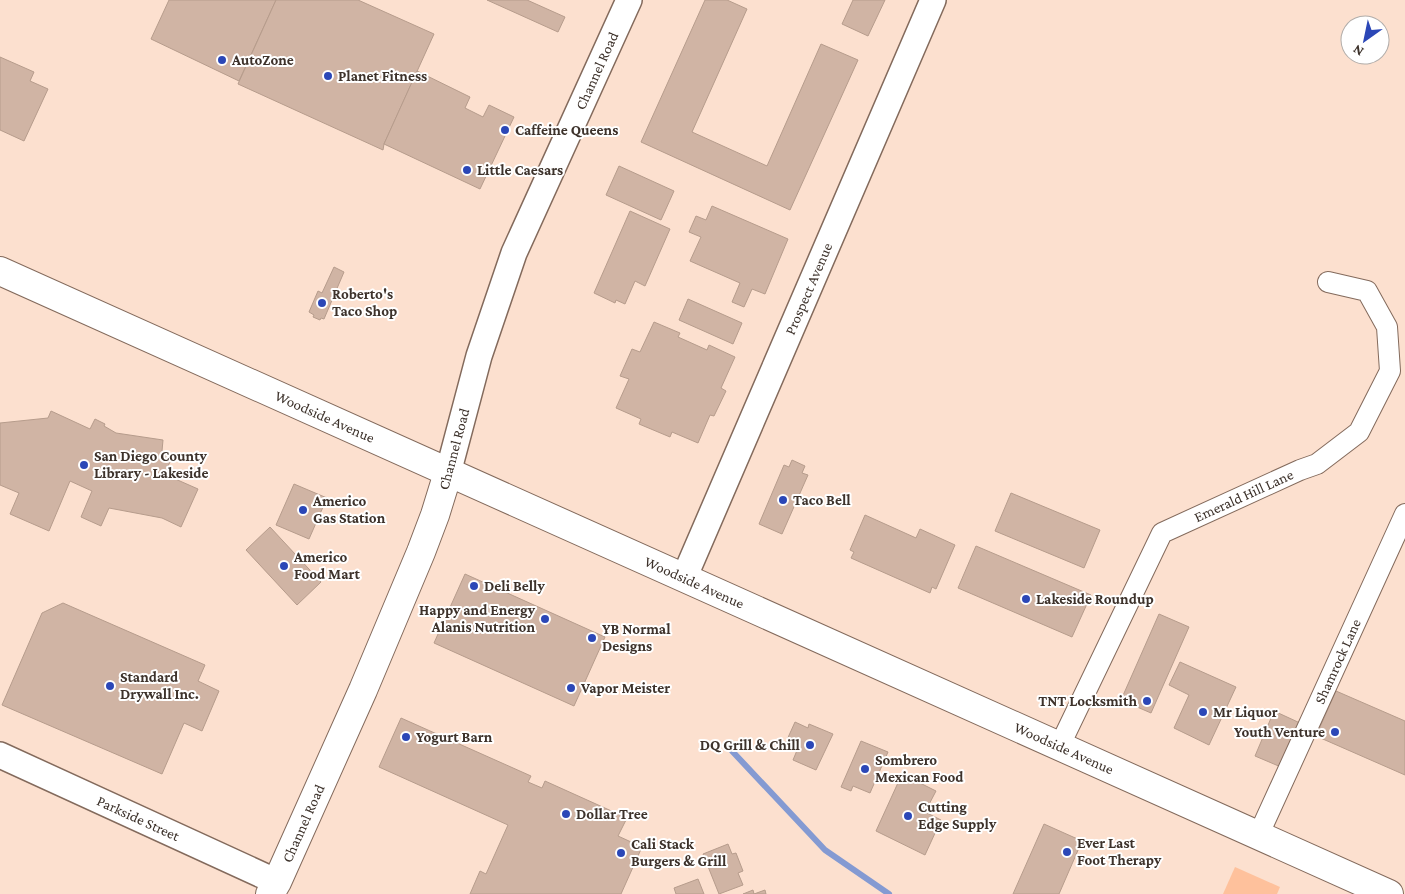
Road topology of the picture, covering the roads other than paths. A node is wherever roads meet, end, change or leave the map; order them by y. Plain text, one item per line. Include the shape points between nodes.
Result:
1 (628, 0) edge
2 (933, 0) edge
3 (0, 270) edge
4 (1328, 282) dead end
5 (448, 473) junction
6 (1405, 514) edge
7 (684, 578) junction
8 (1060, 745) junction
9 (0, 755) edge
10 (1258, 836) junction
11 (274, 888) edge
12 (1389, 894) edge

1 - 5 street, Channel Road via 514,253 479,356
2 - 7 street, Prospect Avenue
3 - 5 main road, Woodside Avenue
4 - 8 street, Emerald Hill Lane via 1367,292 1387,327 1390,371 1359,432 1318,464 1162,532
5 - 7 main road, Woodside Avenue
5 - 11 main road, Channel Road via 421,552
6 - 10 street, Shamrock Lane
7 - 8 main road, Woodside Avenue
8 - 10 main road, Woodside Avenue
9 - 11 street, Parkside Street
10 - 12 main road, Woodside Avenue

